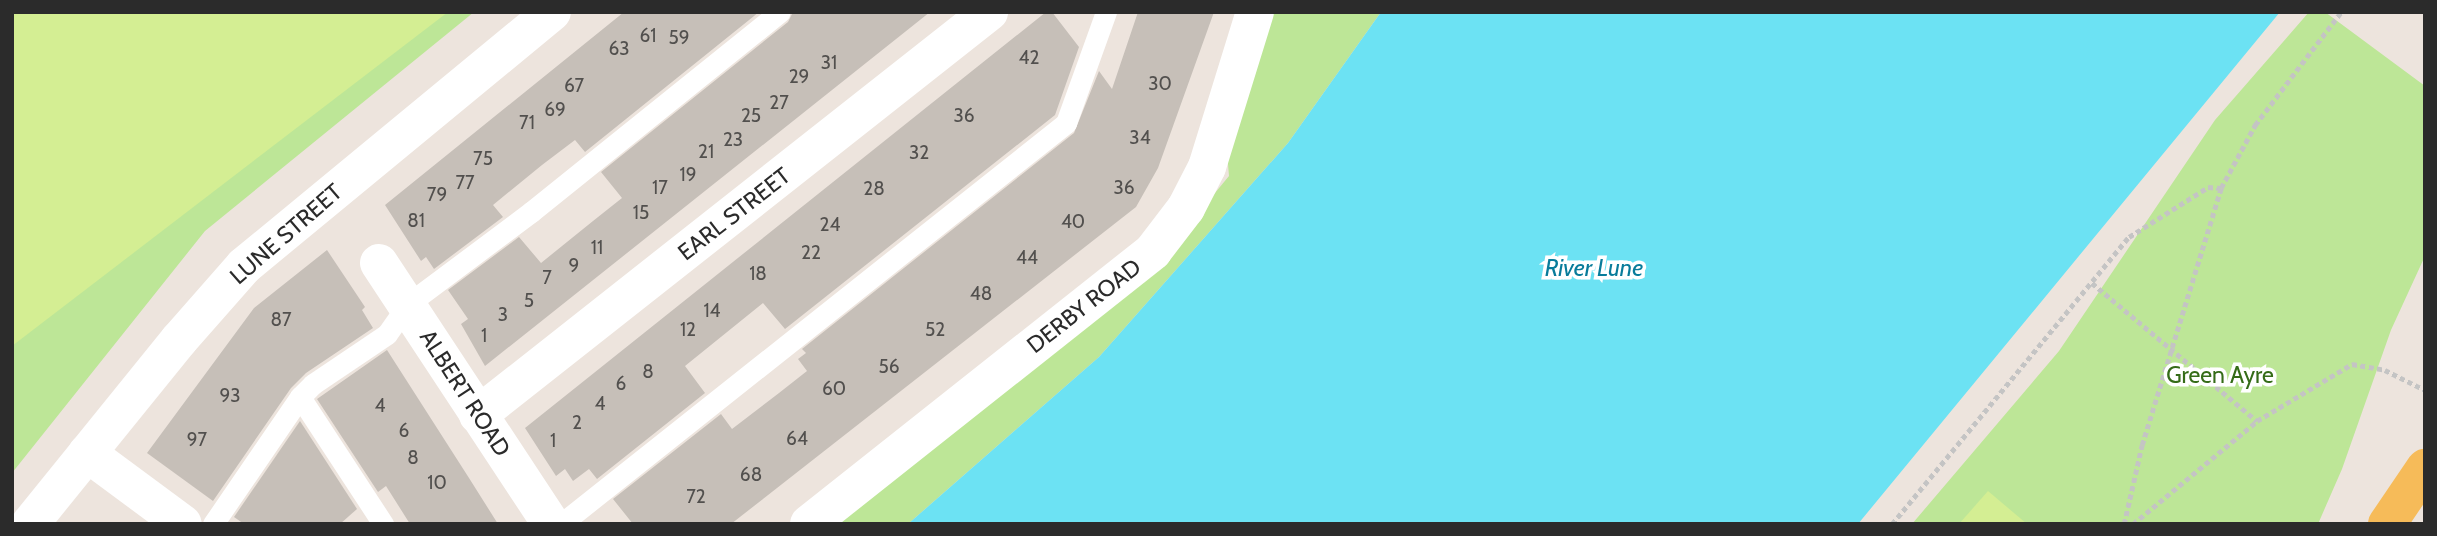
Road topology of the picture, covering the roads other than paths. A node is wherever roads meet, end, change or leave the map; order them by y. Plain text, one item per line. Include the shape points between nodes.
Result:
1 (552, 12) edge
2 (780, 12) edge
3 (989, 12) edge
4 (1106, 12) edge
5 (1255, 12) edge
6 (379, 263) dead end
7 (408, 304) junction
8 (300, 397) junction
9 (478, 415) junction
10 (87, 453) junction
11 (2425, 468) edge
12 (30, 524) edge
13 (183, 524) edge
14 (213, 524) edge
15 (383, 524) edge
16 (551, 524) edge
17 (561, 524) edge
18 (808, 524) edge
19 (2387, 524) edge

1 - 10 street, LUNE STREET via 244,266
2 - 7 lane via 531,212
3 - 9 street, EARL STREET
4 - 17 lane via 1066,123
5 - 18 street, DERBY ROAD via 1207,167 1186,208 1153,251
6 - 7 street, ALBERT ROAD
7 - 8 lane via 387,334
7 - 9 street, ALBERT ROAD
8 - 14 lane
8 - 15 lane
9 - 16 street, ALBERT ROAD
10 - 12 street, LUNE STREET
10 - 13 street
11 - 19 main road

